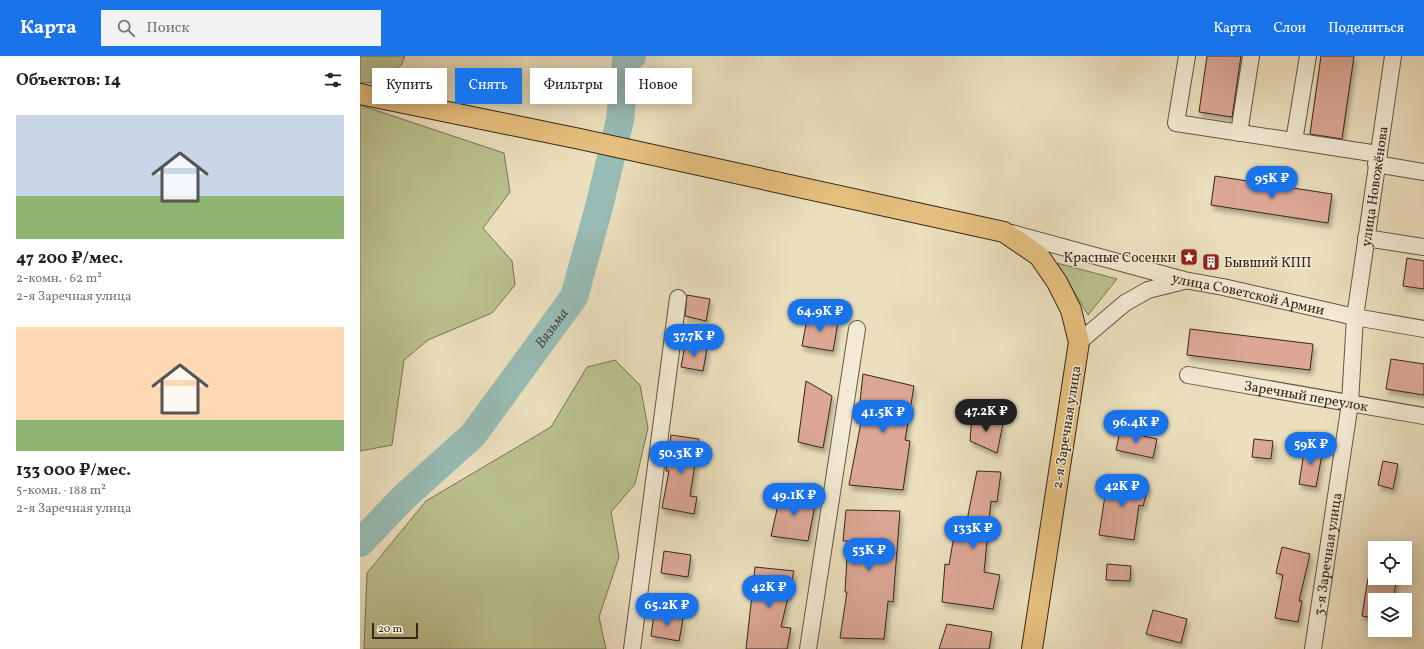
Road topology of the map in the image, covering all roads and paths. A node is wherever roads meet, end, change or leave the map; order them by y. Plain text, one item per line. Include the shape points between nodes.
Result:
1 (1187, 56) edge
2 (1251, 56) edge
3 (1308, 56) edge
4 (1393, 56) edge
5 (360, 94) edge
6 (1239, 133) junction
7 (1294, 141) junction
8 (1377, 159) junction
9 (1424, 172) edge
10 (1004, 232) junction
11 (1366, 238) junction
12 (1424, 247) edge
13 (1184, 280) junction
14 (678, 298) dead end
15 (1355, 317) junction
16 (857, 329) dead end
17 (1424, 329) edge
18 (1079, 342) junction
19 (1188, 375) dead end
20 (1350, 403) junction
21 (1424, 416) edge
22 (632, 649) edge
23 (808, 649) edge
24 (1032, 649) edge
25 (1313, 649) edge

1 - 6 street via 1176,123
2 - 6 street
3 - 7 street
4 - 8 street, улица Новожёнова
5 - 10 main road via 580,139
6 - 7 street
7 - 8 street
8 - 9 street
8 - 11 street, улица Новожёнова
10 - 13 street, улица Советской Армии
10 - 18 main road, 2-я Заречная улица via 1039,256 1057,282 1071,310
11 - 12 street
11 - 15 street, улица Новожёнова
13 - 15 street, улица Советской Армии
13 - 18 street via 1148,290 1125,303
14 - 22 street
15 - 17 street, улица Советской Армии
15 - 20 street, 3-я Заречная улица
16 - 23 street
18 - 24 main road, 2-я Заречная улица
19 - 20 street, Заречный переулок
20 - 21 street, Заречный переулок
20 - 25 street, 3-я Заречная улица

